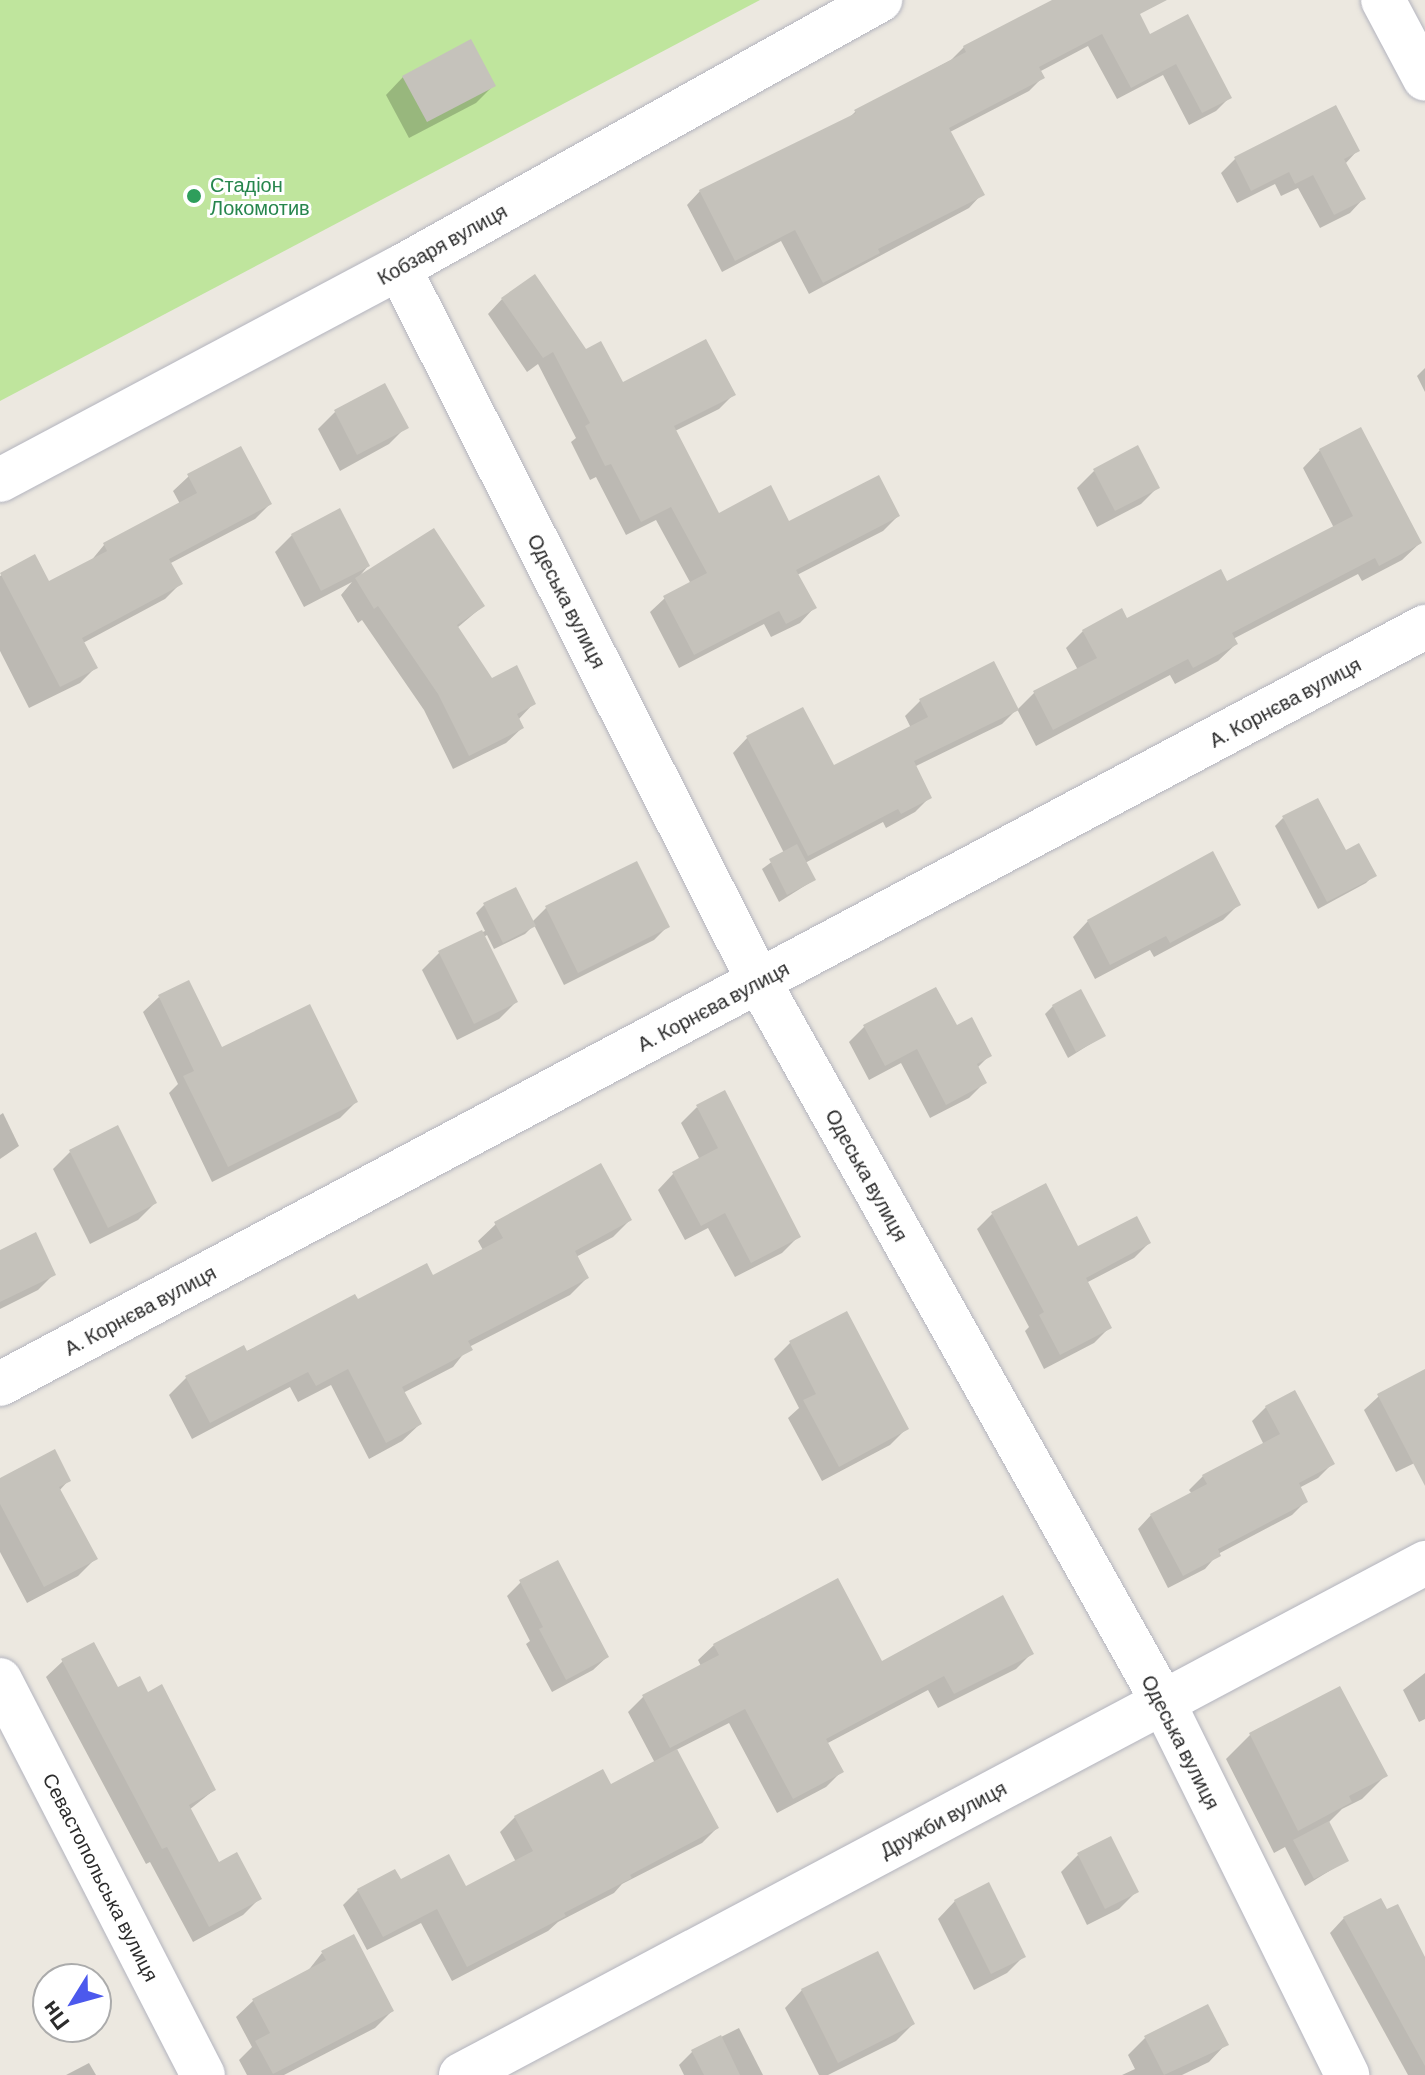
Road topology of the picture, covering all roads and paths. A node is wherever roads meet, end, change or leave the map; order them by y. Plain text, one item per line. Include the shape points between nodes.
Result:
1 (880, 0) edge
2 (1383, 0) edge
3 (1425, 79) edge
4 (399, 268) junction
5 (0, 480) edge
6 (1425, 627) edge
7 (759, 982) junction
8 (0, 1384) edge
9 (1425, 1563) edge
10 (0, 1680) edge
11 (1163, 1702) junction
12 (203, 2075) edge
13 (461, 2075) edge
14 (1347, 2075) edge

1 - 4 street, Кобзаря вулиця
2 - 3 street
4 - 5 street, Кобзаря вулиця
4 - 7 street, Одеська вулиця
6 - 7 street, А. Корнєва вулиця
7 - 8 street, А. Корнєва вулиця
7 - 11 street, Одеська вулиця
9 - 11 street, Дружби вулиця
10 - 12 street, Севастопольська вулиця
11 - 13 street, Дружби вулиця
11 - 14 street, Одеська вулиця

